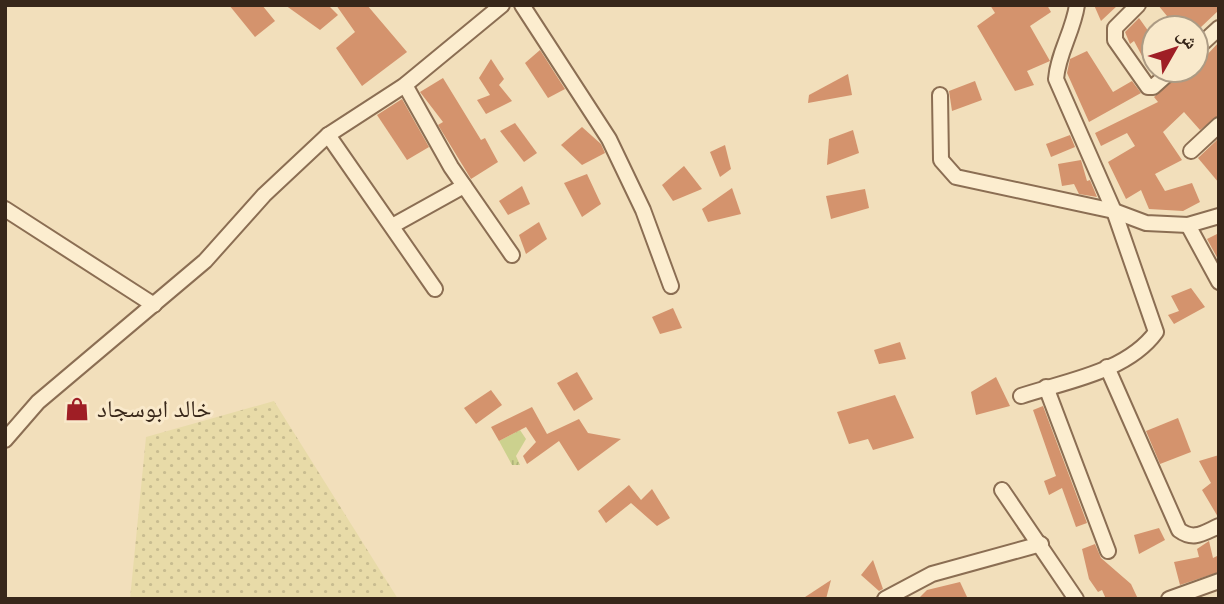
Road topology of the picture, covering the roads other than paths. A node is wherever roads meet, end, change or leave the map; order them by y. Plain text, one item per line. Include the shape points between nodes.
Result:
1 (502, 5) edge
2 (522, 5) edge
3 (1077, 5) edge
4 (1138, 5) edge
5 (1140, 76) edge
6 (405, 85) junction
7 (940, 95) dead end
8 (1219, 125) edge
9 (328, 135) junction
10 (1191, 151) dead end
11 (464, 186) junction
12 (5, 209) edge
13 (1115, 211) junction
14 (1219, 216) edge
15 (1188, 225) junction
16 (392, 226) junction
17 (512, 256) dead end
18 (1219, 282) edge
19 (671, 286) dead end
20 (435, 289) dead end
21 (154, 305) junction
22 (1107, 367) junction
23 (1046, 387) junction
24 (1021, 396) dead end
25 (5, 440) edge
26 (1002, 490) dead end
27 (1219, 526) edge
28 (1041, 544) junction
29 (1108, 551) dead end
30 (1219, 580) edge
31 (885, 599) edge
32 (1076, 599) edge
33 (1169, 599) edge

1 - 6 street
2 - 19 street via 609,139 643,210
3 - 13 street via 1056,79
4 - 5 street via 1115,28 1115,40
6 - 9 street
6 - 11 street
7 - 13 street via 941,160 956,177
8 - 10 street
9 - 16 street
9 - 21 street via 264,195 205,261
11 - 16 street
11 - 17 street
12 - 21 street
13 - 15 street via 1146,223
13 - 22 street via 1156,332 1144,348
14 - 15 street
15 - 18 street
16 - 20 street
21 - 25 street via 38,402
22 - 23 street
22 - 27 street via 1180,530 1196,537
23 - 24 street
23 - 29 street
26 - 28 street
28 - 31 street via 932,574
28 - 32 street
30 - 33 street

